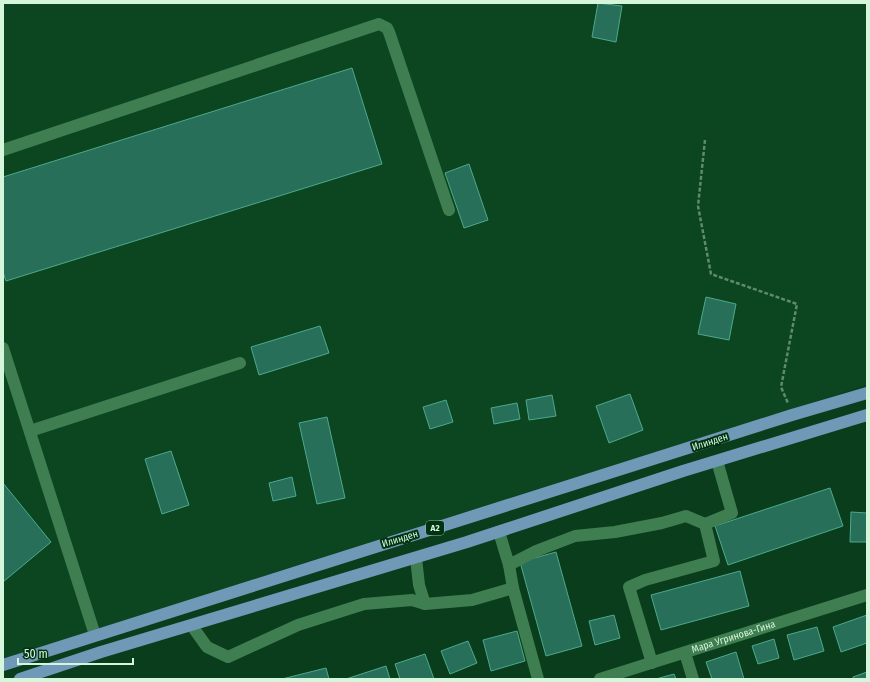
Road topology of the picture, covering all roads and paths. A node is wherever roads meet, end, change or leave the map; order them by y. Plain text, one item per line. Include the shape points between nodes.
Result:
1 (705, 140) dead end
2 (3, 150) edge
3 (449, 210) dead end
4 (3, 348) edge
5 (240, 363) dead end
6 (867, 393) edge
7 (792, 415) junction
8 (867, 415) edge
9 (30, 431) junction
10 (717, 461) junction
11 (705, 524) junction
12 (499, 532) junction
13 (416, 558) junction
14 (509, 565) junction
15 (513, 588) junction
16 (867, 595) edge
17 (425, 604) junction
18 (192, 626) junction
19 (95, 635) junction
20 (685, 653) junction
21 (652, 663) junction
22 (3, 665) edge
23 (20, 679) edge
24 (538, 679) edge
25 (600, 679) edge
26 (693, 679) edge

1 - 7 path via 698,206 711,274 797,304 781,387
2 - 3 street via 379,24 389,32
4 - 9 street
5 - 9 street
6 - 7 main road, Илинден / A2
7 - 19 main road, Илинден / A2
8 - 10 main road, Илинден / A2
9 - 19 street
10 - 11 street via 732,513
10 - 12 main road, Илинден / A2
11 - 14 street via 686,516 615,532 575,536
11 - 21 street via 714,561 645,580 629,587
12 - 13 main road, Илинден / A2
12 - 14 street
13 - 17 street via 419,585
13 - 18 main road, Илинден / A2
14 - 15 street
15 - 17 street via 472,600
15 - 24 street
16 - 20 street, Мара Угринова-Гина
17 - 18 street via 412,600 364,604 298,625 228,657 207,647
18 - 23 main road, Илинден / A2
19 - 22 main road, Илинден / A2
20 - 21 street, Мара Угринова-Гина
20 - 26 street
21 - 25 street, Мара Угринова-Гина

